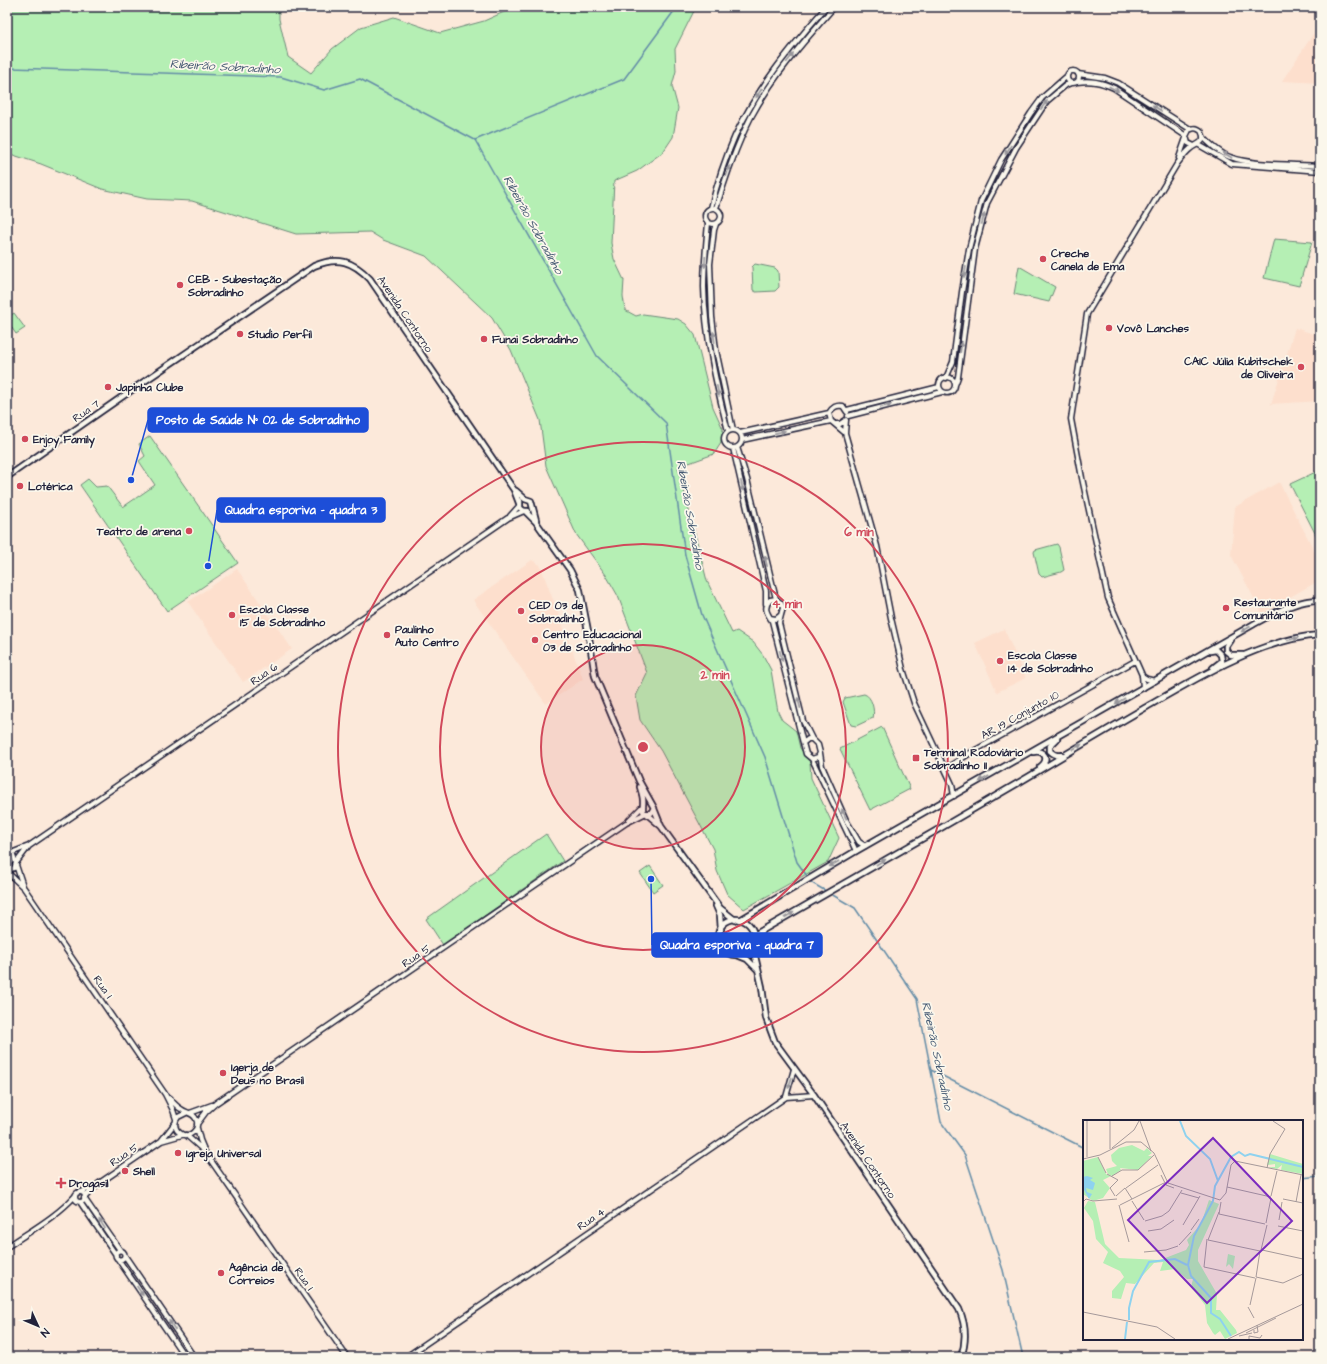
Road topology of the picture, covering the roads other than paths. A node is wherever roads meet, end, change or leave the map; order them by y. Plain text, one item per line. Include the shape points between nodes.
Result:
1 (826, 7) edge
2 (834, 7) edge
3 (1078, 74) junction
4 (1066, 77) junction
5 (1077, 82) junction
6 (1071, 83) junction
7 (1190, 129) junction
8 (1186, 137) junction
9 (1203, 137) junction
10 (1196, 145) junction
11 (1177, 164) junction
12 (1320, 166) edge
13 (1320, 171) edge
14 (711, 208) junction
15 (716, 208) junction
16 (708, 223) junction
17 (716, 224) junction
18 (157, 374) joint
19 (946, 378) junction
20 (955, 385) junction
21 (939, 387) junction
22 (942, 392) junction
23 (847, 410) junction
24 (829, 413) junction
25 (847, 418) junction
26 (831, 421) junction
27 (836, 424) junction
28 (733, 430) junction
29 (728, 432) junction
30 (740, 433) junction
31 (844, 433) junction
32 (742, 440) junction
33 (735, 447) junction
34 (7, 477) edge
35 (514, 490) junction
36 (525, 498) junction
37 (519, 504) junction
38 (532, 507) junction
39 (525, 511) junction
40 (508, 518) junction
41 (536, 522) junction
42 (776, 599) junction
43 (1320, 600) edge
44 (766, 604) junction
45 (781, 615) junction
46 (770, 618) junction
47 (1320, 635) edge
48 (1233, 637) junction
49 (1207, 652) junction
50 (1246, 655) junction
51 (1135, 661) junction
52 (1142, 675) junction
53 (1192, 680) junction
54 (1155, 681) junction
55 (1143, 688) junction
56 (1080, 724) junction
57 (812, 739) junction
58 (804, 744) junction
59 (820, 754) junction
60 (1027, 754) junction
61 (1065, 755) junction
62 (812, 759) junction
63 (945, 769) junction
64 (639, 781) junction
65 (1018, 783) junction
66 (952, 784) junction
67 (966, 789) junction
68 (954, 797) junction
69 (651, 803) junction
70 (642, 806) junction
71 (654, 808) junction
72 (646, 813) junction
73 (626, 823) junction
74 (661, 826) junction
75 (29, 846) junction
76 (865, 846) junction
77 (856, 851) junction
78 (9, 853) edge
79 (16, 864) junction
80 (7, 872) edge
81 (24, 888) junction
82 (711, 897) junction
83 (737, 920) junction
84 (720, 930) junction
85 (754, 939) junction
86 (737, 955) junction
87 (758, 970) junction
88 (794, 1069) junction
89 (814, 1095) junction
90 (167, 1096) junction
91 (786, 1097) junction
92 (216, 1103) junction
93 (188, 1113) junction
94 (175, 1121) junction
95 (197, 1126) junction
96 (184, 1135) junction
97 (161, 1141) junction
98 (205, 1152) junction
99 (98, 1184) junction
100 (81, 1192) junction
101 (75, 1196) junction
102 (84, 1198) junction
103 (79, 1202) junction
104 (66, 1206) junction
105 (7, 1247) edge
106 (120, 1250) junction
107 (125, 1256) junction
108 (117, 1257) junction
109 (189, 1350) junction
110 (184, 1356) edge
111 (194, 1357) edge
112 (347, 1357) edge
113 (406, 1357) edge
114 (961, 1357) edge

1 -> 14 street via 788,51 754,100 735,137
15 -> 2 street via 735,152 752,116 786,64
3 - 4 street via 1071,71
3 - 5 street
7 -> 3 street via 1118,83 1105,78
4 - 6 street
4 -> 19 street via 1042,98 1031,113 981,200 969,249 953,362
5 - 6 street
5 -> 8 street via 1090,80 1114,88
20 -> 6 street via 975,249 987,203 1016,148 1047,101
7 - 8 street
7 - 9 street via 1198,129
8 - 10 street via 1188,143
8 - 11 street
9 - 10 street
12 -> 9 street via 1254,162 1229,157
10 - 11 street
10 - 13 street via 1232,164
11 - 51 street via 1087,314 1071,419 1108,598
14 - 15 street
14 - 16 street via 705,215
15 - 17 street via 720,216
16 - 17 street
16 -> 29 street via 704,288 708,333
28 -> 17 street via 712,317 710,264
18 - 34 main road, Rua 7
18 - 35 main road, Avenida Contorno via 314,266 330,261 341,261 361,270 370,279
19 - 20 street via 952,380
19 - 21 street via 940,381
20 - 22 street via 950,393
21 - 22 street
21 - 23 street
25 -> 22 street
23 - 24 street via 838,405
23 - 25 street
24 - 26 street
24 - 30 street
25 - 27 street
25 - 31 street
26 - 27 street
32 -> 26 street
27 - 31 street
28 - 29 street
28 - 30 street
29 - 33 street via 724,436 724,442 727,446
30 - 32 street
31 - 63 street via 877,546 903,669 914,702
32 - 33 street
42 -> 33 street via 747,479
33 -> 44 street via 766,591
35 - 36 main road
35 - 37 main road
36 - 37 main road
36 - 38 main road via 530,501
37 - 39 main road
37 - 40 street, Rua 6
38 - 39 main road
38 - 41 main road
39 - 40 street, Rua 6
39 - 41 main road
40 - 75 street, Rua 6
41 - 64 main road via 570,570 580,590 595,676
42 - 44 street
42 - 45 street via 783,608
43 -> 48 main road via 1298,603 1281,610
44 - 46 street
45 - 46 street via 776,619
57 -> 45 street via 803,721 779,622
46 -> 58 street
50 -> 47 main road via 1270,645
48 - 49 main road
48 - 50 main road via 1226,650 1231,655
49 - 53 main road via 1216,650 1222,661
49 - 54 main road
50 - 53 main road
51 - 52 street
51 - 63 street, AR 19 Conjunto 10
52 - 54 street
52 - 55 street
61 -> 53 main road
54 - 55 main road
55 -> 56 main road
56 - 60 main road
56 - 61 main road via 1050,746 1053,755
57 - 58 street via 808,739
57 - 59 street via 818,745
58 - 62 street via 806,754
59 - 62 street
76 -> 59 street via 859,842 846,820 822,766
60 - 65 main road via 1042,752 1046,758 1044,764
60 -> 67 main road
61 - 65 main road
62 - 77 street
63 - 66 street
64 - 69 main road
64 - 70 main road
85 -> 65 main road via 756,934
66 - 67 street
66 - 68 street
67 - 68 main road
68 - 76 main road
69 - 70 main road
69 - 71 main road
70 - 72 main road
70 - 73 street, Rua 5
71 - 72 main road via 652,812
71 - 74 main road
72 - 73 street, Rua 5
72 - 74 main road
73 - 92 street, Rua 5
74 - 82 main road
75 - 78 street, Rua 6
75 - 79 street, Rua 6
76 - 77 main road
77 -> 83 main road
78 - 79 street via 15,857
79 - 80 street, Rua 6
79 - 81 street
80 - 81 street
81 - 90 street, Rua 1
82 - 83 main road via 725,913
82 - 84 main road via 720,915
83 - 84 main road via 724,925
83 - 85 main road via 752,928
84 - 86 main road via 721,947
85 - 86 main road via 748,951
85 - 87 main road, Avenida Contorno
86 - 87 main road via 747,959
87 - 88 main road, Avenida Contorno via 766,1018 775,1042
88 - 89 main road, Avenida Contorno
88 -> 91 street
89 - 91 street
89 - 114 main road, Avenida Contorno via 959,1309 965,1333
90 - 93 street
90 - 94 street
91 - 113 street, Rua 4
92 - 93 street
92 - 95 street
93 - 94 street via 180,1114
93 - 95 street via 196,1118
94 - 96 street via 176,1130
94 - 97 street
95 - 96 street via 192,1133
95 - 98 street
96 - 97 street
96 - 98 street
97 - 99 street, Rua 5
98 - 112 street, Rua 1
99 - 100 street
99 - 102 street
100 - 101 street
100 - 102 street
101 - 103 street
101 - 104 street
102 - 103 street
106 -> 102 street
103 - 104 street
103 - 108 street
104 - 105 street
106 - 107 street
106 - 108 street
107 - 108 street
109 -> 107 street
108 -> 110 street
109 - 110 street via 184,1351
109 - 111 street

